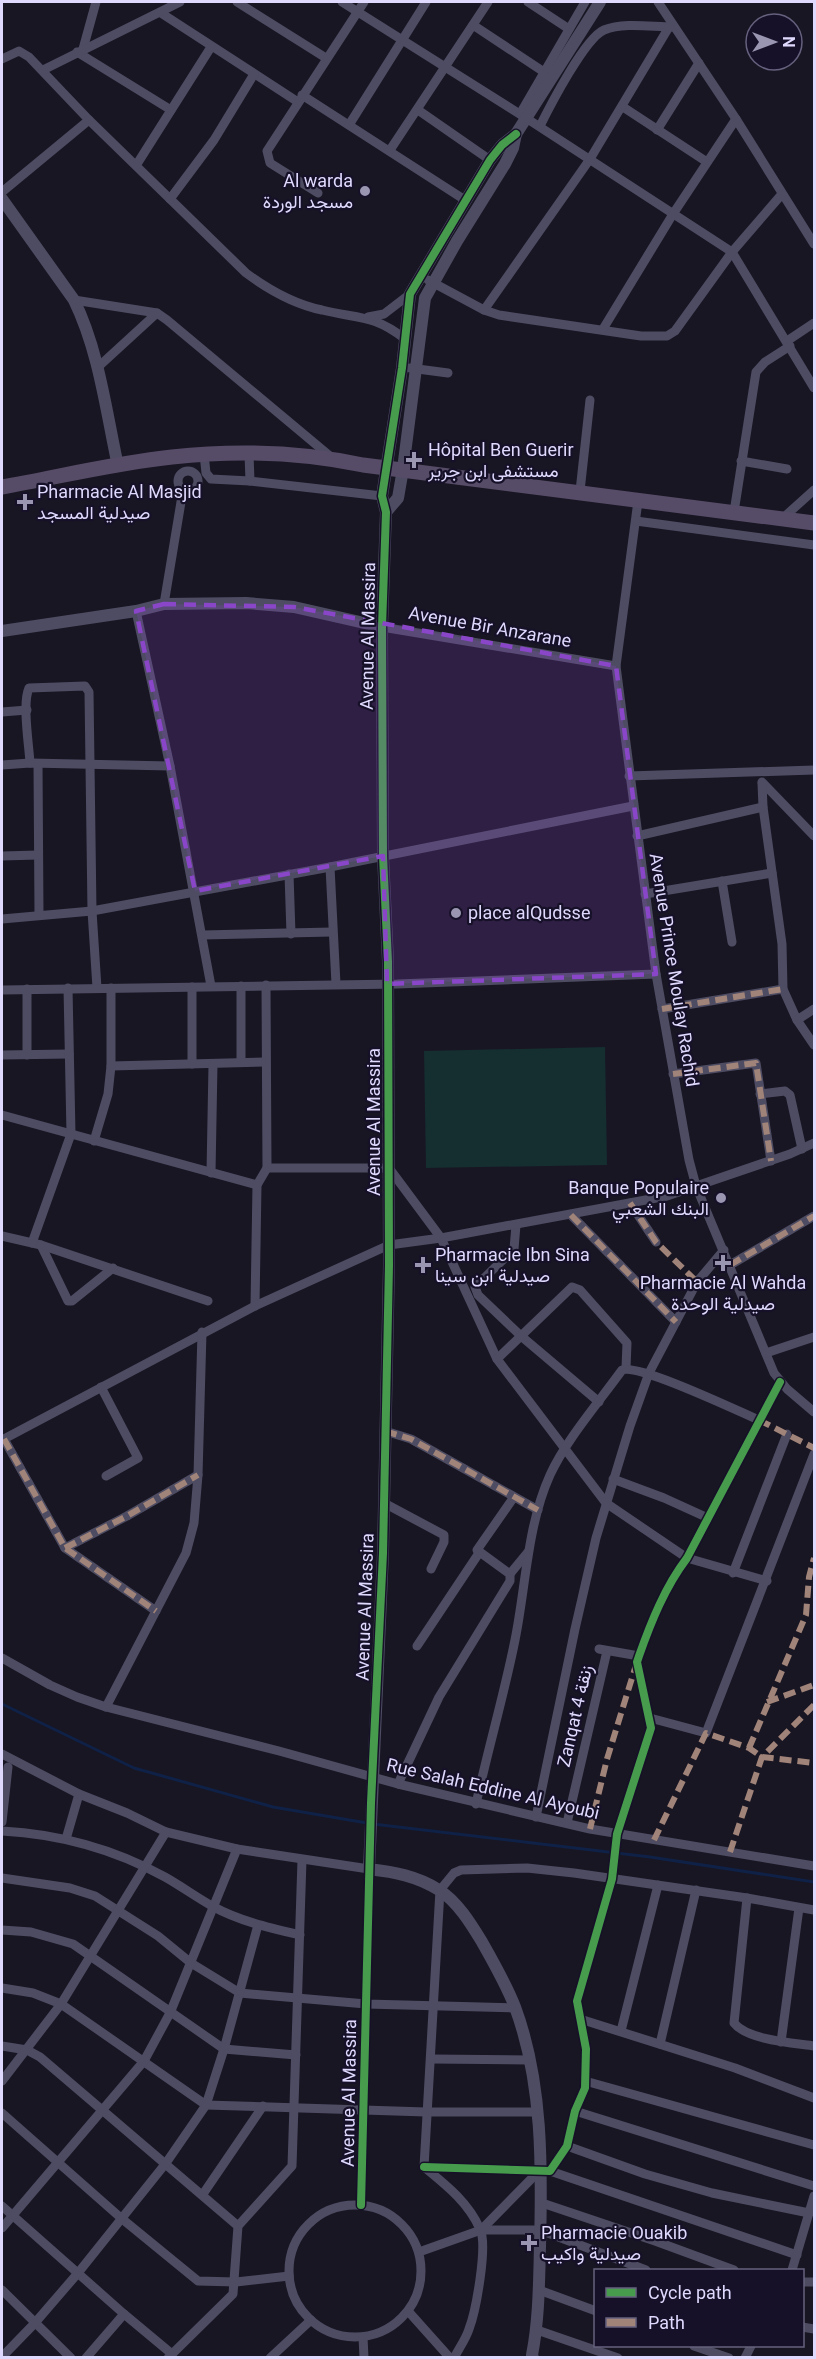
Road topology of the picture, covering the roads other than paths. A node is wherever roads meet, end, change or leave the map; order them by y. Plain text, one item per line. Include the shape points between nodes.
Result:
1 (96, 2) edge
2 (180, 2) edge
3 (237, 2) edge
4 (342, 2) edge
5 (364, 2) edge
6 (426, 2) edge
7 (488, 2) edge
8 (528, 2) edge
9 (585, 2) edge
10 (600, 2) edge
11 (658, 2) edge
12 (358, 12) junction
13 (161, 13) junction
14 (473, 25) junction
15 (672, 27) junction
16 (569, 29) junction
17 (401, 39) junction
18 (211, 47) junction
19 (80, 51) junction
20 (327, 58) junction
21 (2, 59) edge
22 (699, 63) junction
23 (445, 66) junction
24 (43, 70) junction
25 (544, 72) junction
26 (254, 74) junction
27 (300, 99) junction
28 (623, 107) junction
29 (171, 110) junction
30 (418, 110) junction
31 (523, 116) junction
32 (736, 119) junction
33 (89, 120) junction
34 (349, 125) junction
35 (540, 126) junction
36 (657, 130) junction
37 (516, 134) junction
38 (390, 150) junction
39 (590, 159) junction
40 (490, 160) junction
41 (707, 162) junction
42 (137, 164) junction
43 (2, 192) edge
44 (318, 193) dead end
45 (782, 194) junction
46 (2, 199) edge
47 (170, 199) junction
48 (465, 200) junction
49 (673, 214) junction
50 (814, 244) edge
51 (732, 252) junction
52 (420, 276) junction
53 (433, 282) junction
54 (410, 294) junction
55 (74, 300) junction
56 (484, 310) junction
57 (157, 314) junction
58 (368, 318) junction
59 (814, 323) edge
60 (603, 329) junction
61 (405, 339) junction
62 (789, 344) junction
63 (97, 368) junction
64 (402, 368) junction
65 (416, 369) junction
66 (448, 373) dead end
67 (814, 388) edge
68 (590, 400) dead end
69 (249, 454) junction
70 (197, 455) junction
71 (332, 458) junction
72 (741, 461) junction
73 (118, 466) junction
74 (387, 467) junction
75 (403, 469) junction
76 (788, 469) dead end
77 (189, 471) junction
78 (250, 481) junction
79 (2, 488) edge
80 (183, 490) junction
81 (814, 490) edge
82 (580, 491) junction
83 (382, 496) junction
84 (638, 501) junction
85 (386, 512) junction
86 (734, 512) junction
87 (783, 518) junction
88 (636, 521) junction
89 (814, 522) edge
90 (814, 545) edge
91 (164, 604) junction
92 (136, 611) junction
93 (382, 627) junction
94 (2, 631) edge
95 (616, 666) junction
96 (27, 710) junction
97 (2, 712) edge
98 (34, 763) junction
99 (92, 764) junction
100 (2, 765) edge
101 (170, 766) junction
102 (814, 770) edge
103 (762, 771) junction
104 (629, 776) junction
105 (762, 783) junction
106 (633, 806) junction
107 (763, 807) junction
108 (637, 836) junction
109 (814, 836) edge
110 (38, 855) junction
111 (2, 856) edge
112 (383, 856) junction
113 (330, 867) junction
114 (772, 873) junction
115 (289, 874) junction
116 (723, 881) junction
117 (195, 891) junction
118 (645, 894) junction
119 (92, 911) junction
120 (39, 915) junction
121 (2, 919) edge
122 (332, 932) junction
123 (291, 934) junction
124 (202, 935) junction
125 (732, 942) dead end
126 (656, 975) junction
127 (336, 984) junction
128 (387, 984) junction
129 (266, 985) junction
130 (211, 986) junction
131 (241, 986) junction
132 (192, 987) junction
133 (68, 988) junction
134 (97, 988) junction
135 (111, 988) junction
136 (783, 988) junction
137 (27, 989) junction
138 (2, 990) edge
139 (662, 1009) junction
140 (814, 1009) edge
141 (797, 1020) junction
142 (814, 1045) edge
143 (69, 1054) junction
144 (2, 1055) edge
145 (27, 1055) junction
146 (241, 1062) junction
147 (265, 1062) junction
148 (192, 1064) junction
149 (213, 1064) junction
150 (111, 1066) junction
151 (673, 1074) junction
152 (760, 1094) junction
153 (2, 1115) edge
154 (71, 1134) junction
155 (94, 1141) junction
156 (814, 1143) edge
157 (802, 1149) junction
158 (771, 1161) junction
159 (267, 1168) junction
160 (389, 1168) junction
161 (211, 1173) junction
162 (257, 1185) junction
163 (696, 1186) junction
164 (630, 1203) junction
165 (571, 1215) junction
166 (814, 1216) edge
167 (516, 1225) junction
168 (2, 1236) edge
169 (441, 1238) junction
170 (656, 1242) dead end
171 (36, 1244) junction
172 (389, 1245) junction
173 (724, 1250) junction
174 (730, 1265) junction
175 (113, 1268) junction
176 (208, 1301) dead end
177 (255, 1306) junction
178 (676, 1322) junction
179 (202, 1332) junction
180 (521, 1336) junction
181 (814, 1337) edge
182 (766, 1353) junction
183 (497, 1359) junction
184 (626, 1368) junction
185 (649, 1373) junction
186 (780, 1382) junction
187 (101, 1388) junction
188 (599, 1402) junction
189 (812, 1407) edge
190 (759, 1420) junction
191 (385, 1431) junction
192 (787, 1434) dead end
193 (3, 1440) edge
194 (565, 1450) junction
195 (814, 1454) edge
196 (198, 1475) junction
197 (106, 1476) dead end
198 (613, 1479) junction
199 (514, 1497) junction
200 (384, 1503) junction
201 (606, 1503) junction
202 (538, 1510) junction
203 (708, 1518) junction
204 (65, 1548) junction
205 (530, 1550) junction
206 (478, 1553) junction
207 (687, 1558) junction
208 (431, 1569) dead end
209 (733, 1573) junction
210 (510, 1574) junction
211 (766, 1581) junction
212 (156, 1611) junction
213 (417, 1646) dead end
214 (639, 1656) junction
215 (2, 1658) edge
216 (106, 1707) junction
217 (650, 1718) junction
218 (2, 1754) edge
219 (7, 1767) edge
220 (373, 1777) junction
221 (398, 1784) junction
222 (79, 1794) junction
223 (476, 1804) junction
224 (536, 1817) junction
225 (2, 1822) edge
226 (567, 1823) junction
227 (2, 1831) edge
228 (166, 1832) junction
229 (617, 1834) junction
230 (66, 1839) junction
231 (237, 1849) junction
232 (302, 1860) junction
233 (814, 1866) edge
234 (146, 1868) junction
235 (369, 1869) junction
236 (613, 1875) junction
237 (2, 1878) edge
238 (658, 1885) junction
239 (440, 1890) junction
240 (696, 1890) junction
241 (747, 1898) junction
242 (213, 1907) junction
243 (799, 1908) junction
244 (119, 1910) junction
245 (814, 1910) edge
246 (258, 1925) junction
247 (2, 1930) edge
248 (300, 1935) junction
249 (92, 1955) junction
250 (191, 1963) junction
251 (2, 1989) edge
252 (240, 1993) junction
253 (297, 1998) junction
254 (61, 2004) junction
255 (366, 2004) junction
256 (434, 2005) junction
257 (515, 2008) junction
258 (170, 2013) junction
259 (580, 2019) junction
260 (621, 2031) junction
261 (781, 2042) junction
262 (660, 2044) junction
263 (2, 2046) edge
264 (814, 2046) edge
265 (224, 2049) junction
266 (27, 2050) junction
267 (296, 2055) junction
268 (432, 2059) junction
269 (530, 2060) junction
270 (144, 2061) junction
271 (2, 2081) edge
272 (585, 2081) junction
273 (814, 2098) edge
274 (206, 2105) junction
275 (263, 2106) junction
276 (295, 2107) junction
277 (104, 2110) junction
278 (363, 2110) junction
279 (426, 2112) junction
280 (536, 2112) junction
281 (575, 2112) junction
282 (2, 2113) edge
283 (814, 2145) edge
284 (567, 2146) junction
285 (59, 2162) junction
286 (166, 2163) junction
287 (424, 2167) junction
288 (545, 2170) junction
289 (814, 2186) edge
290 (203, 2194) junction
291 (814, 2196) edge
292 (542, 2203) junction
293 (361, 2205) junction
294 (2, 2206) edge
295 (809, 2213) junction
296 (13, 2216) junction
297 (121, 2218) junction
298 (238, 2226) junction
299 (2, 2228) edge
300 (481, 2230) junction
301 (540, 2230) junction
302 (419, 2252) junction
303 (797, 2255) junction
304 (641, 2269) edge
305 (729, 2269) edge
306 (793, 2269) edge
307 (78, 2273) junction
308 (289, 2276) junction
309 (236, 2282) junction
310 (2, 2290) edge
311 (539, 2290) junction
312 (594, 2310) edge
313 (408, 2311) junction
314 (124, 2314) junction
315 (311, 2320) junction
316 (34, 2324) junction
317 (537, 2330) junction
318 (363, 2337) junction
319 (697, 2347) edge
320 (2, 2356) edge
321 (170, 2356) edge
322 (532, 2357) edge
323 (71, 2358) edge
324 (86, 2358) edge
325 (270, 2358) edge
326 (364, 2358) edge
327 (452, 2358) edge
328 (618, 2358) edge
329 (729, 2358) edge

1 - 19 street
2 - 13 street
3 - 20 street
4 - 12 street
5 - 12 street
6 - 17 street
7 - 14 street
8 - 16 street
9 - 16 street
10 - 31 street
11 - 15 street
12 - 17 street
12 - 20 street
13 - 18 street
13 - 19 street
14 - 23 street
14 - 25 street
15 - 22 street
15 - 28 street
15 - 35 street via 601,31 555,96
16 - 25 street
17 - 23 street
17 - 34 street
18 - 26 street
18 - 29 street
19 - 24 street
19 - 29 street
20 - 27 street
21 - 24 street via 14,52 24,52
22 - 32 street
22 - 36 street
23 - 30 street
23 - 31 street
24 - 33 street
25 - 31 street
26 - 27 street
26 - 47 street via 214,140
27 - 34 street
27 - 44 street via 270,144 268,157 276,167
28 - 36 street
28 - 39 street
29 - 42 street
30 - 38 street
30 - 40 street
31 - 35 street
31 - 37 street
32 - 41 street
32 - 45 street
33 - 42 street
33 - 43 street
34 - 38 street
35 - 39 street
36 - 41 street
37 - 40 street
37 - 53 street, Avenue Al Massira via 505,164
38 - 48 street
39 - 49 street
39 - 56 street
40 - 48 street
41 - 49 street
42 - 47 street
45 - 50 street
45 - 51 street
46 - 55 street
47 - 58 street via 267,289 320,310
48 - 52 street
49 - 51 street
49 - 60 street
51 - 60 street via 671,335 641,336
51 - 62 street
52 - 53 street
52 - 54 street
53 - 56 street
53 - 65 street, Avenue Al Massira via 425,298
54 - 58 street via 384,314
54 - 61 street, Avenue Al Massira
55 - 57 street
55 - 63 street
56 - 60 street via 535,322
57 - 63 street
57 - 71 street
58 - 61 street
59 - 62 street
61 - 64 street, Avenue Al Massira
62 - 67 street
62 - 72 street via 756,372
63 - 73 street
64 - 65 street
64 - 74 street, Avenue Al Massira
65 - 66 street
65 - 75 street, Avenue Al Massira
68 - 82 street
69 - 70 main road
69 - 71 main road
69 - 78 street
70 - 73 main road
70 - 77 street
70 - 78 street via 211,479
71 - 74 main road
72 - 76 street
72 - 86 street
73 - 79 main road
74 - 75 main road
74 - 83 street, Avenue Al Massira
75 - 82 main road
75 - 85 street, Avenue Al Massira via 398,498
77 - 80 street via 180,474 178,480
77 - 80 street via 197,476 198,483 190,491
78 - 83 street
80 - 91 street
81 - 87 street
82 - 84 main road
83 - 85 street, Avenue Al Massira
84 - 86 main road
84 - 88 street, Avenue Prince Moulay Rachid
85 - 93 street, Avenue Al Massira
86 - 87 main road
87 - 89 main road
88 - 90 street
88 - 95 street, Avenue Prince Moulay Rachid
91 - 92 street, Avenue Bir Anzarane
91 - 93 street, Avenue Bir Anzarane via 294,607
92 - 94 street, Avenue Bir Anzarane
92 - 101 street
93 - 95 street, Avenue Bir Anzarane
93 - 112 street, Avenue Al Massira
95 - 104 street, Avenue Prince Moulay Rachid
96 - 97 street
96 - 98 street
96 - 99 street via 29,688 85,686 89,692
98 - 99 street
98 - 100 street
98 - 110 street
99 - 101 street
99 - 119 street
101 - 117 street
102 - 103 street
103 - 104 street
103 - 105 street
104 - 106 street, Avenue Prince Moulay Rachid
105 - 107 street
105 - 109 street
106 - 108 street, Avenue Prince Moulay Rachid
106 - 112 street
107 - 108 street
107 - 114 street
108 - 118 street, Avenue Prince Moulay Rachid
110 - 111 street
110 - 120 street
112 - 113 street
112 - 128 street, Avenue Al Massira
113 - 115 street
113 - 122 street
114 - 116 street
114 - 136 street via 782,944
115 - 117 street
115 - 123 street
116 - 118 street
116 - 125 street
117 - 119 street
117 - 124 street
118 - 126 street, Avenue Prince Moulay Rachid
119 - 120 street
119 - 134 street
120 - 121 street
122 - 123 street
122 - 127 street
123 - 124 street
124 - 130 street
126 - 128 street
126 - 139 street, Avenue Prince Moulay Rachid
127 - 128 street
127 - 129 street
128 - 160 street, Avenue Al Massira
129 - 131 street
129 - 147 street
130 - 131 street
130 - 132 street
131 - 146 street
132 - 135 street
132 - 148 street
133 - 134 street
133 - 137 street
133 - 143 street
134 - 135 street
135 - 150 street
136 - 139 street
136 - 141 street
137 - 138 street
137 - 145 street
139 - 151 street, Avenue Prince Moulay Rachid
140 - 141 street
141 - 142 street
143 - 145 street
143 - 154 street
144 - 145 street
146 - 147 street
146 - 149 street
147 - 159 street
148 - 149 street
148 - 150 street
149 - 161 street
150 - 155 street via 108,1094
151 - 152 street via 755,1062
151 - 163 street, Avenue Prince Moulay Rachid
152 - 157 street via 785,1091 790,1095
152 - 158 street
153 - 154 street
154 - 155 street
154 - 171 street
155 - 161 street
156 - 157 street
157 - 158 street
158 - 163 street
159 - 160 street
159 - 162 street
160 - 169 street
160 - 172 street, Avenue Al Massira
161 - 162 street
162 - 177 street
163 - 164 street
163 - 173 street, Avenue Prince Moulay Rachid
164 - 165 street
164 - 170 street
165 - 167 street
165 - 178 street
166 - 174 street
167 - 169 street
167 - 180 street via 514,1249 476,1287 478,1295
168 - 171 street
169 - 172 street
169 - 183 street
171 - 175 street
171 - 175 street via 68,1301
172 - 177 street
172 - 191 street, Avenue Al Massira
173 - 174 street, Avenue Prince Moulay Rachid
173 - 178 street via 697,1282
174 - 182 street, Avenue Prince Moulay Rachid
175 - 176 street
177 - 179 street
178 - 185 street
179 - 187 street
179 - 196 street
180 - 183 street
180 - 184 street via 572,1287 580,1290 627,1343
180 - 188 street
181 - 182 street
182 - 186 street, Avenue Prince Moulay Rachid
183 - 194 street
184 - 185 street
184 - 188 street
185 - 190 street
185 - 198 street
186 - 189 street, Avenue Prince Moulay Rachid
186 - 190 street
187 - 193 street
187 - 197 street via 138,1458
188 - 194 street
190 - 203 street
191 - 199 street via 411,1439
191 - 200 street, Avenue Al Massira
192 - 209 street
193 - 204 street
194 - 201 street
194 - 202 street via 550,1474
195 - 211 street
196 - 204 street
196 - 212 street via 192,1537
198 - 201 street
198 - 203 street
199 - 202 street
199 - 206 street via 477,1549
200 - 208 street via 444,1535
200 - 220 street, Avenue Al Massira
201 - 207 street
201 - 224 street
202 - 205 street
203 - 207 street
204 - 212 street
205 - 210 street
205 - 223 street via 515,1638
206 - 210 street
206 - 213 street
207 - 209 street
207 - 214 street via 662,1600
209 - 211 street
210 - 221 street via 510,1581 439,1697
211 - 217 street via 706,1733
212 - 216 street
214 - 217 street via 637,1662
214 - 226 street, Zanqat 4 زنقة via 603,1650
215 - 216 street, Rue Salah Eddine Al Ayoubi via 50,1685
216 - 220 street, Rue Salah Eddine Al Ayoubi
217 - 229 street via 651,1728
218 - 219 street
219 - 222 street
219 - 225 street
220 - 221 street, Rue Salah Eddine Al Ayoubi
220 - 235 street, Avenue Al Massira
221 - 223 street, Rue Salah Eddine Al Ayoubi
222 - 228 street
222 - 230 street
223 - 224 street, Rue Salah Eddine Al Ayoubi
224 - 226 street, Rue Salah Eddine Al Ayoubi
226 - 229 street, Rue Salah Eddine Al Ayoubi
227 - 230 street
228 - 231 street
228 - 234 street
229 - 233 street, Rue Salah Eddine Al Ayoubi
229 - 236 street
230 - 234 street via 97,1847
231 - 232 street
231 - 242 street
232 - 235 street
232 - 248 street
234 - 242 street
234 - 244 street
235 - 239 street via 410,1876
235 - 255 street, Avenue Al Massira
236 - 238 street
236 - 239 street via 527,1868 460,1870
236 - 259 street via 578,1992
237 - 244 street via 70,1888
238 - 240 street
238 - 260 street
239 - 256 street
239 - 257 street via 478,1937
240 - 241 street
240 - 262 street
241 - 243 street
241 - 261 street via 734,2023 748,2032
242 - 246 street
242 - 250 street
243 - 245 street
243 - 261 street
244 - 249 street
244 - 250 street
246 - 248 street
246 - 252 street
247 - 249 street via 53,1937
248 - 253 street
249 - 254 street
249 - 258 street
250 - 252 street
250 - 258 street
251 - 254 street via 33,1993
252 - 253 street
252 - 265 street
253 - 255 street
253 - 267 street
254 - 266 street
254 - 270 street
255 - 256 street
255 - 278 street, Avenue Al Massira
256 - 257 street
256 - 268 street
257 - 269 street
258 - 265 street
258 - 270 street
259 - 260 street
259 - 272 street via 586,2049
260 - 262 street
261 - 264 street
262 - 273 street
263 - 266 street
265 - 267 street
265 - 274 street
266 - 271 street
266 - 277 street
267 - 276 street
268 - 269 street
268 - 279 street
269 - 280 street
270 - 274 street
270 - 277 street
272 - 281 street
272 - 283 street
274 - 275 street
274 - 286 street
275 - 276 street
275 - 290 street
276 - 278 street
276 - 298 street via 290,2171
277 - 285 street
277 - 286 street
278 - 279 street
278 - 293 street, Avenue Al Massira
279 - 280 street
279 - 287 street
280 - 288 street
281 - 284 street
281 - 289 street
282 - 285 street
284 - 288 street
284 - 295 street via 712,2193
285 - 296 street
285 - 297 street
286 - 290 street
286 - 297 street
287 - 288 street
287 - 300 street via 457,2194
288 - 292 street
288 - 300 street
288 - 303 street
290 - 298 street
291 - 295 street
292 - 301 street
292 - 305 street
293 - 302 street via 380,2209 397,2219
293 - 308 street via 338,2207 318,2216 302,2232 292,2253
294 - 296 street
295 - 303 street
296 - 299 street
296 - 307 street
297 - 307 street
297 - 309 street via 198,2281
298 - 309 street
300 - 301 street
300 - 302 street
300 - 327 street via 482,2263 469,2330
301 - 304 street
301 - 311 street
302 - 313 street via 422,2272 418,2293
303 - 306 street
307 - 314 street
307 - 316 street
308 - 309 street
308 - 315 street via 296,2300
309 - 321 street via 230,2298
310 - 316 street
311 - 312 street
311 - 317 street
313 - 318 street via 381,2332
313 - 327 street
314 - 321 street
314 - 324 street
315 - 318 street via 327,2331
315 - 325 street
316 - 320 street
316 - 323 street
317 - 322 street
317 - 328 street
318 - 326 street
319 - 329 street

